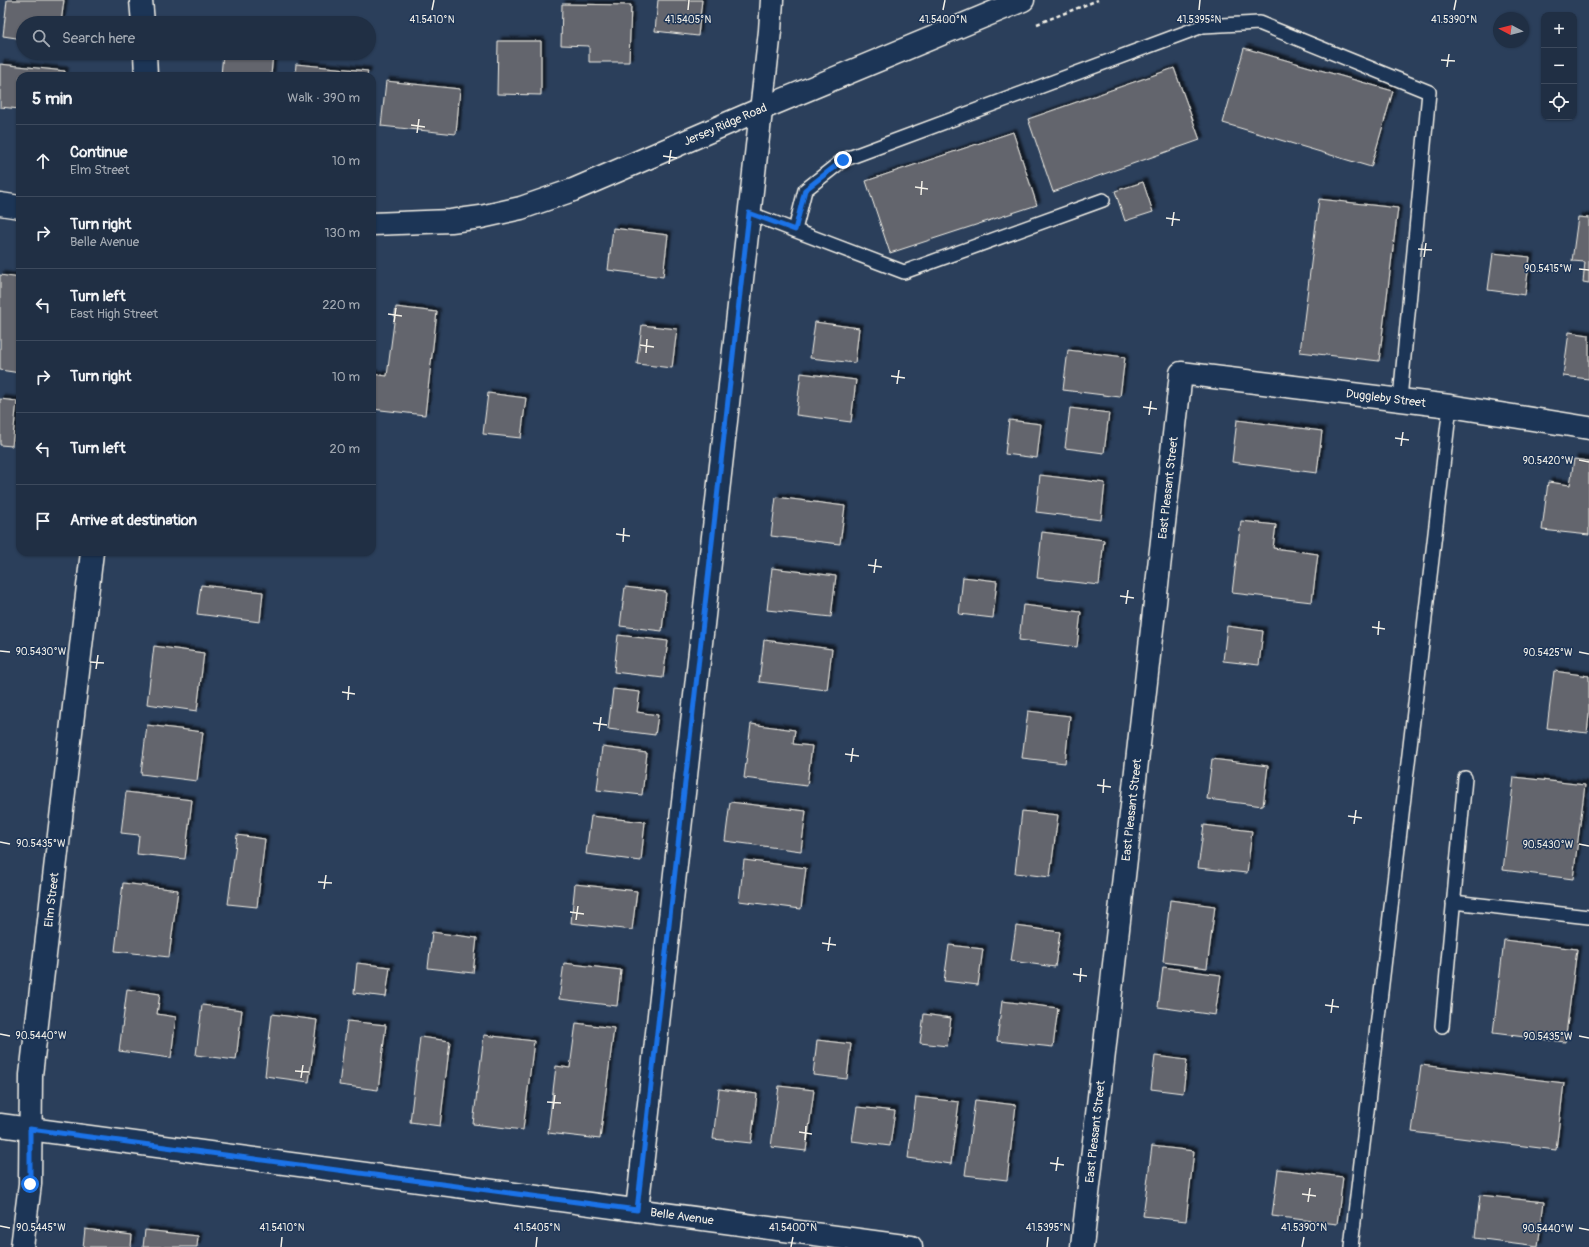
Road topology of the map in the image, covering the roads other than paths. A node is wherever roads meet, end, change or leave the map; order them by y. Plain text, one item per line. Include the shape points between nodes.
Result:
1 (141, 0) edge
2 (772, 0) edge
3 (1023, 0) edge
4 (142, 16) edge
5 (145, 60) edge
6 (146, 72) edge
7 (761, 109) junction
8 (1102, 200) dead end
9 (0, 204) edge
10 (16, 206) edge
11 (749, 213) junction
12 (376, 224) edge
13 (795, 230) junction
14 (1181, 373) joint
15 (1400, 399) junction
16 (1450, 406) junction
17 (1589, 428) edge
18 (92, 556) edge
19 (1465, 778) dead end
20 (1453, 902) junction
21 (1589, 917) edge
22 (1442, 1026) dead end
23 (0, 1125) edge
24 (30, 1129) junction
25 (637, 1210) junction
26 (22, 1247) edge
27 (911, 1247) edge
28 (1082, 1247) edge
29 (1351, 1247) edge

1 - 4 street
2 - 7 street
3 - 7 street, Jersey Ridge Road
5 - 6 street
7 - 11 street
7 - 12 street, Jersey Ridge Road via 573,190 520,208 451,221
8 - 13 lane via 904,272
9 - 10 street
11 - 13 lane
11 - 25 street
13 - 15 lane via 805,190 843,160 1202,26 1259,23 1429,92
14 - 15 street, Duggleby Street
14 - 28 street, East Pleasant Street
15 - 16 street, Duggleby Street
16 - 17 street, Duggleby Street
16 - 29 lane
18 - 24 street, Elm Street via 31,1075
19 - 20 lane
20 - 21 lane
20 - 22 lane
23 - 24 street, Belle Avenue
24 - 25 street, Belle Avenue
24 - 26 street, Elm Street via 30,1184
25 - 27 street, Belle Avenue

